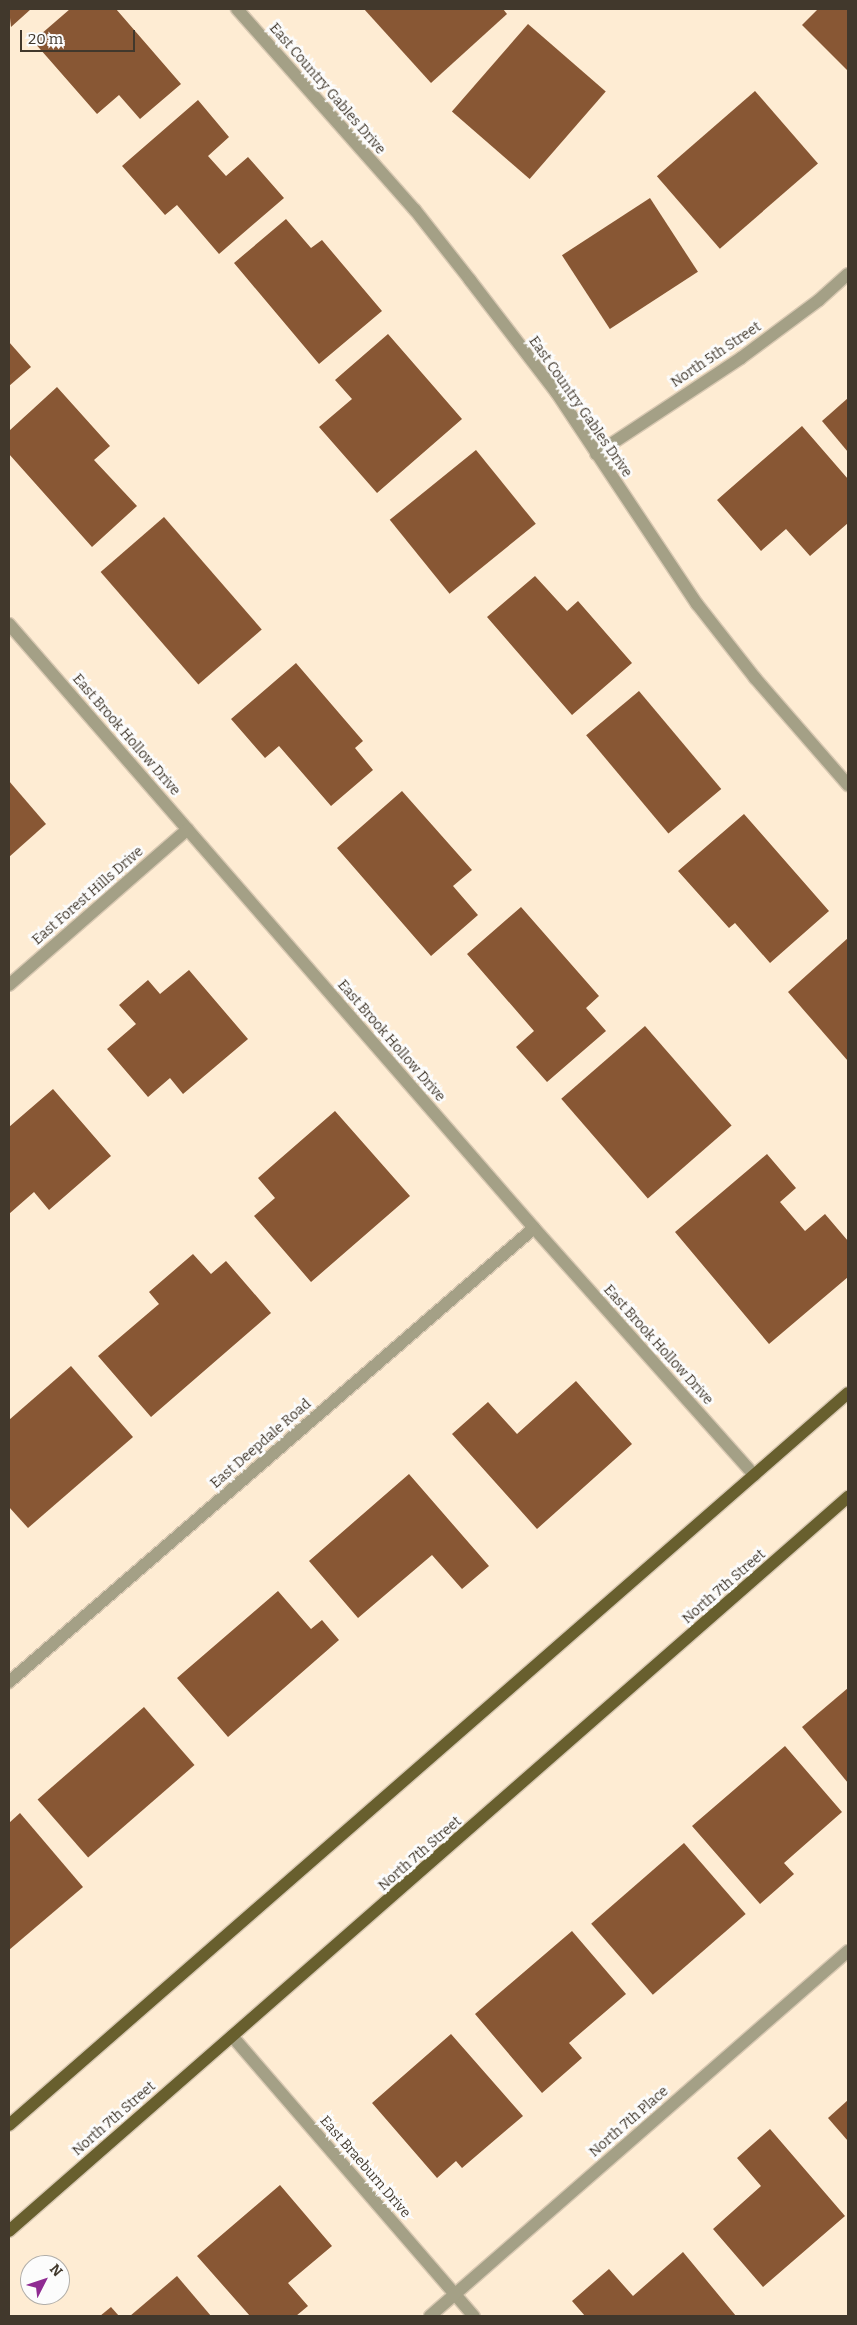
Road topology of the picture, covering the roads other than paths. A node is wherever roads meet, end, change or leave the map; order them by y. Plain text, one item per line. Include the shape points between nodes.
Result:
1 (237, 9) edge
2 (848, 274) edge
3 (596, 454) junction
4 (9, 624) edge
5 (848, 785) edge
6 (188, 830) junction
7 (9, 985) edge
8 (534, 1228) junction
9 (848, 1393) edge
10 (754, 1475) junction
11 (848, 1497) edge
12 (9, 1682) edge
13 (848, 1951) edge
14 (232, 2036) junction
15 (9, 2125) edge
16 (9, 2231) edge
17 (455, 2294) junction
18 (430, 2316) edge
19 (474, 2316) edge

1 - 3 street, East Country Gables Drive via 414,210 556,392
2 - 3 street, North 5th Street via 820,300 741,358
3 - 5 street, East Country Gables Drive via 697,604 755,678
4 - 6 street, East Brook Hollow Drive
6 - 7 street, East Forest Hills Drive
6 - 8 street, East Brook Hollow Drive
8 - 10 street, East Brook Hollow Drive
8 - 12 street, East Deepdale Road
9 - 10 main road
10 - 15 main road
11 - 14 main road, North 7th Street
13 - 17 street, North 7th Place
14 - 16 main road, North 7th Street
14 - 17 street, East Braeburn Drive
17 - 18 street, North 7th Place
17 - 19 street, East Braeburn Drive

